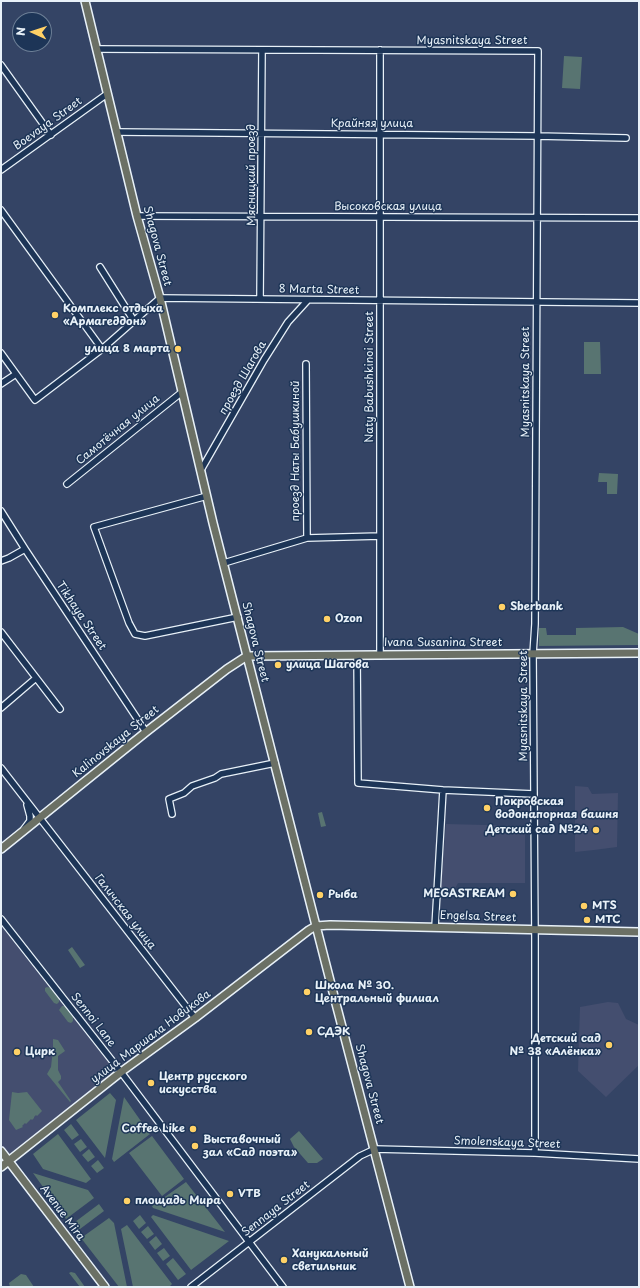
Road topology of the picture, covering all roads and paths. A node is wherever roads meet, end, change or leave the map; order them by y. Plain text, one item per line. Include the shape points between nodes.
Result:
1 (85, 1) edge
2 (96, 49) junction
3 (262, 50) junction
4 (380, 50) junction
5 (1, 65) edge
6 (107, 94) junction
7 (117, 132) junction
8 (262, 134) junction
9 (380, 134) junction
10 (51, 135) junction
11 (537, 136) junction
12 (626, 138) dead end
13 (1, 170) edge
14 (1, 210) edge
15 (137, 216) junction
16 (261, 216) junction
17 (380, 217) junction
18 (537, 217) junction
19 (639, 218) edge
20 (100, 267) dead end
21 (160, 298) junction
22 (260, 299) junction
23 (308, 300) junction
24 (380, 300) junction
25 (536, 302) junction
26 (639, 303) edge
27 (134, 321) junction
28 (102, 349) junction
29 (1, 353) edge
30 (306, 364) dead end
31 (16, 374) junction
32 (1, 384) edge
33 (182, 392) junction
34 (201, 470) junction
35 (67, 484) dead end
36 (207, 496) junction
37 (1, 511) edge
38 (380, 536) junction
39 (307, 538) junction
40 (25, 549) junction
41 (1, 561) edge
42 (224, 563) junction
43 (238, 617) junction
44 (1, 632) edge
45 (639, 653) edge
46 (533, 654) junction
47 (357, 655) junction
48 (380, 655) junction
49 (247, 656) junction
50 (36, 678) junction
51 (1, 708) edge
52 (60, 709) dead end
53 (146, 732) junction
54 (275, 763) junction
55 (1, 768) edge
56 (443, 790) junction
57 (534, 794) junction
58 (22, 796) junction
59 (172, 814) dead end
60 (40, 818) junction
61 (21, 834) junction
62 (1, 849) edge
63 (1, 919) edge
64 (316, 926) junction
65 (435, 927) junction
66 (535, 930) junction
67 (639, 932) edge
68 (195, 1018) junction
69 (121, 1072) junction
70 (375, 1149) junction
71 (1, 1151) edge
72 (535, 1153) junction
73 (639, 1159) edge
74 (9, 1161) junction
75 (1, 1168) edge
76 (250, 1242) junction
77 (105, 1287) edge
78 (191, 1287) edge
79 (283, 1287) edge
80 (410, 1287) edge

1 - 2 main road, Shagova Street
2 - 3 street, Myasnitskaya Street
2 - 6 main road, Shagova Street
3 - 4 street, Myasnitskaya Street
3 - 8 street, Мясницкий проезд
4 - 9 street, Naty Babushkinoi Street
4 - 11 street, Myasnitskaya Street via 538,51
5 - 10 street
6 - 7 main road, Shagova Street
6 - 10 street, Boevaya Street
7 - 8 street, Крайняя улица
7 - 15 main road, Shagova Street
8 - 9 street, Крайняя улица
8 - 16 street, Мясницкий проезд
9 - 11 street, Крайняя улица
9 - 17 street, Naty Babushkinoi Street
10 - 13 street, Boevaya Street
11 - 12 street, Крайняя улица
11 - 18 street, Myasnitskaya Street
14 - 28 street
15 - 16 street, Высоковская улица
15 - 21 main road, Shagova Street
16 - 17 street, Высоковская улица
16 - 22 street, Мясницкий проезд
17 - 18 street, Высоковская улица
17 - 24 street, Naty Babushkinoi Street
18 - 19 street, Высоковская улица
18 - 25 street, Myasnitskaya Street
20 - 27 street
21 - 22 street, 8 Marta Street
21 - 27 street
21 - 33 main road, Shagova Street
22 - 23 street, 8 Marta Street
23 - 24 street, 8 Marta Street
23 - 34 street, проезд Шагова via 288,322 264,360
24 - 25 street, 8 Marta Street
24 - 38 street, Naty Babushkinoi Street
25 - 26 street, 8 Marta Street
25 - 46 street, Myasnitskaya Street
27 - 28 street
28 - 31 street via 34,400
29 - 31 street
30 - 39 street, проезд Наты Бабушкиной
31 - 32 street
33 - 34 main road, Shagova Street
33 - 35 street, Самотёчная улица
34 - 36 main road, Shagova Street
36 - 42 main road, Shagova Street
36 - 43 street via 94,527 135,634 145,636
37 - 40 street, Tikhaya Street
38 - 39 street
38 - 48 street, Naty Babushkinoi Street
39 - 42 street
40 - 41 street
40 - 53 street, Tikhaya Street
42 - 43 main road, Shagova Street
43 - 49 main road, Shagova Street
44 - 50 street
45 - 46 main road, Ivana Susanina Street
46 - 48 main road, Ivana Susanina Street
46 - 57 street, Myasnitskaya Street
47 - 48 main road, Ivana Susanina Street
47 - 49 main road, Ivana Susanina Street
47 - 56 street via 358,783
49 - 53 main road, Kalinovskaya Street
49 - 54 main road, Shagova Street
50 - 51 street
50 - 52 street
53 - 60 main road, Kalinovskaya Street
54 - 59 street via 221,774 192,786 170,799
54 - 64 main road, Shagova Street
55 - 58 street
56 - 57 street
56 - 65 street
57 - 66 street, Myasnitskaya Street
58 - 60 street, Галичская улица
58 - 61 street via 29,809 30,821
60 - 61 main road, Kalinovskaya Street
60 - 68 street, Галичская улица
61 - 62 main road, Kalinovskaya Street
63 - 69 street, Sennoi Lane
64 - 65 main road, Engelsa Street
64 - 68 main road, улица Маршала Новикова
64 - 70 main road, Shagova Street
65 - 66 main road, Engelsa Street
66 - 67 main road, Engelsa Street
66 - 72 street, Myasnitskaya Street
68 - 69 main road, улица Маршала Новикова
69 - 74 main road, улица Маршала Новикова
69 - 76 street, Sennoi Lane
70 - 72 street, Smolenskaya Street
70 - 76 street, Sennaya Street via 360,1156
70 - 80 main road, Shagova Street
71 - 74 main road, Avenue Mira
72 - 73 street, Smolenskaya Street
74 - 75 main road, улица Маршала Новикова
74 - 77 main road, Avenue Mira
76 - 78 street, Sennaya Street
76 - 79 street, Sennoi Lane

